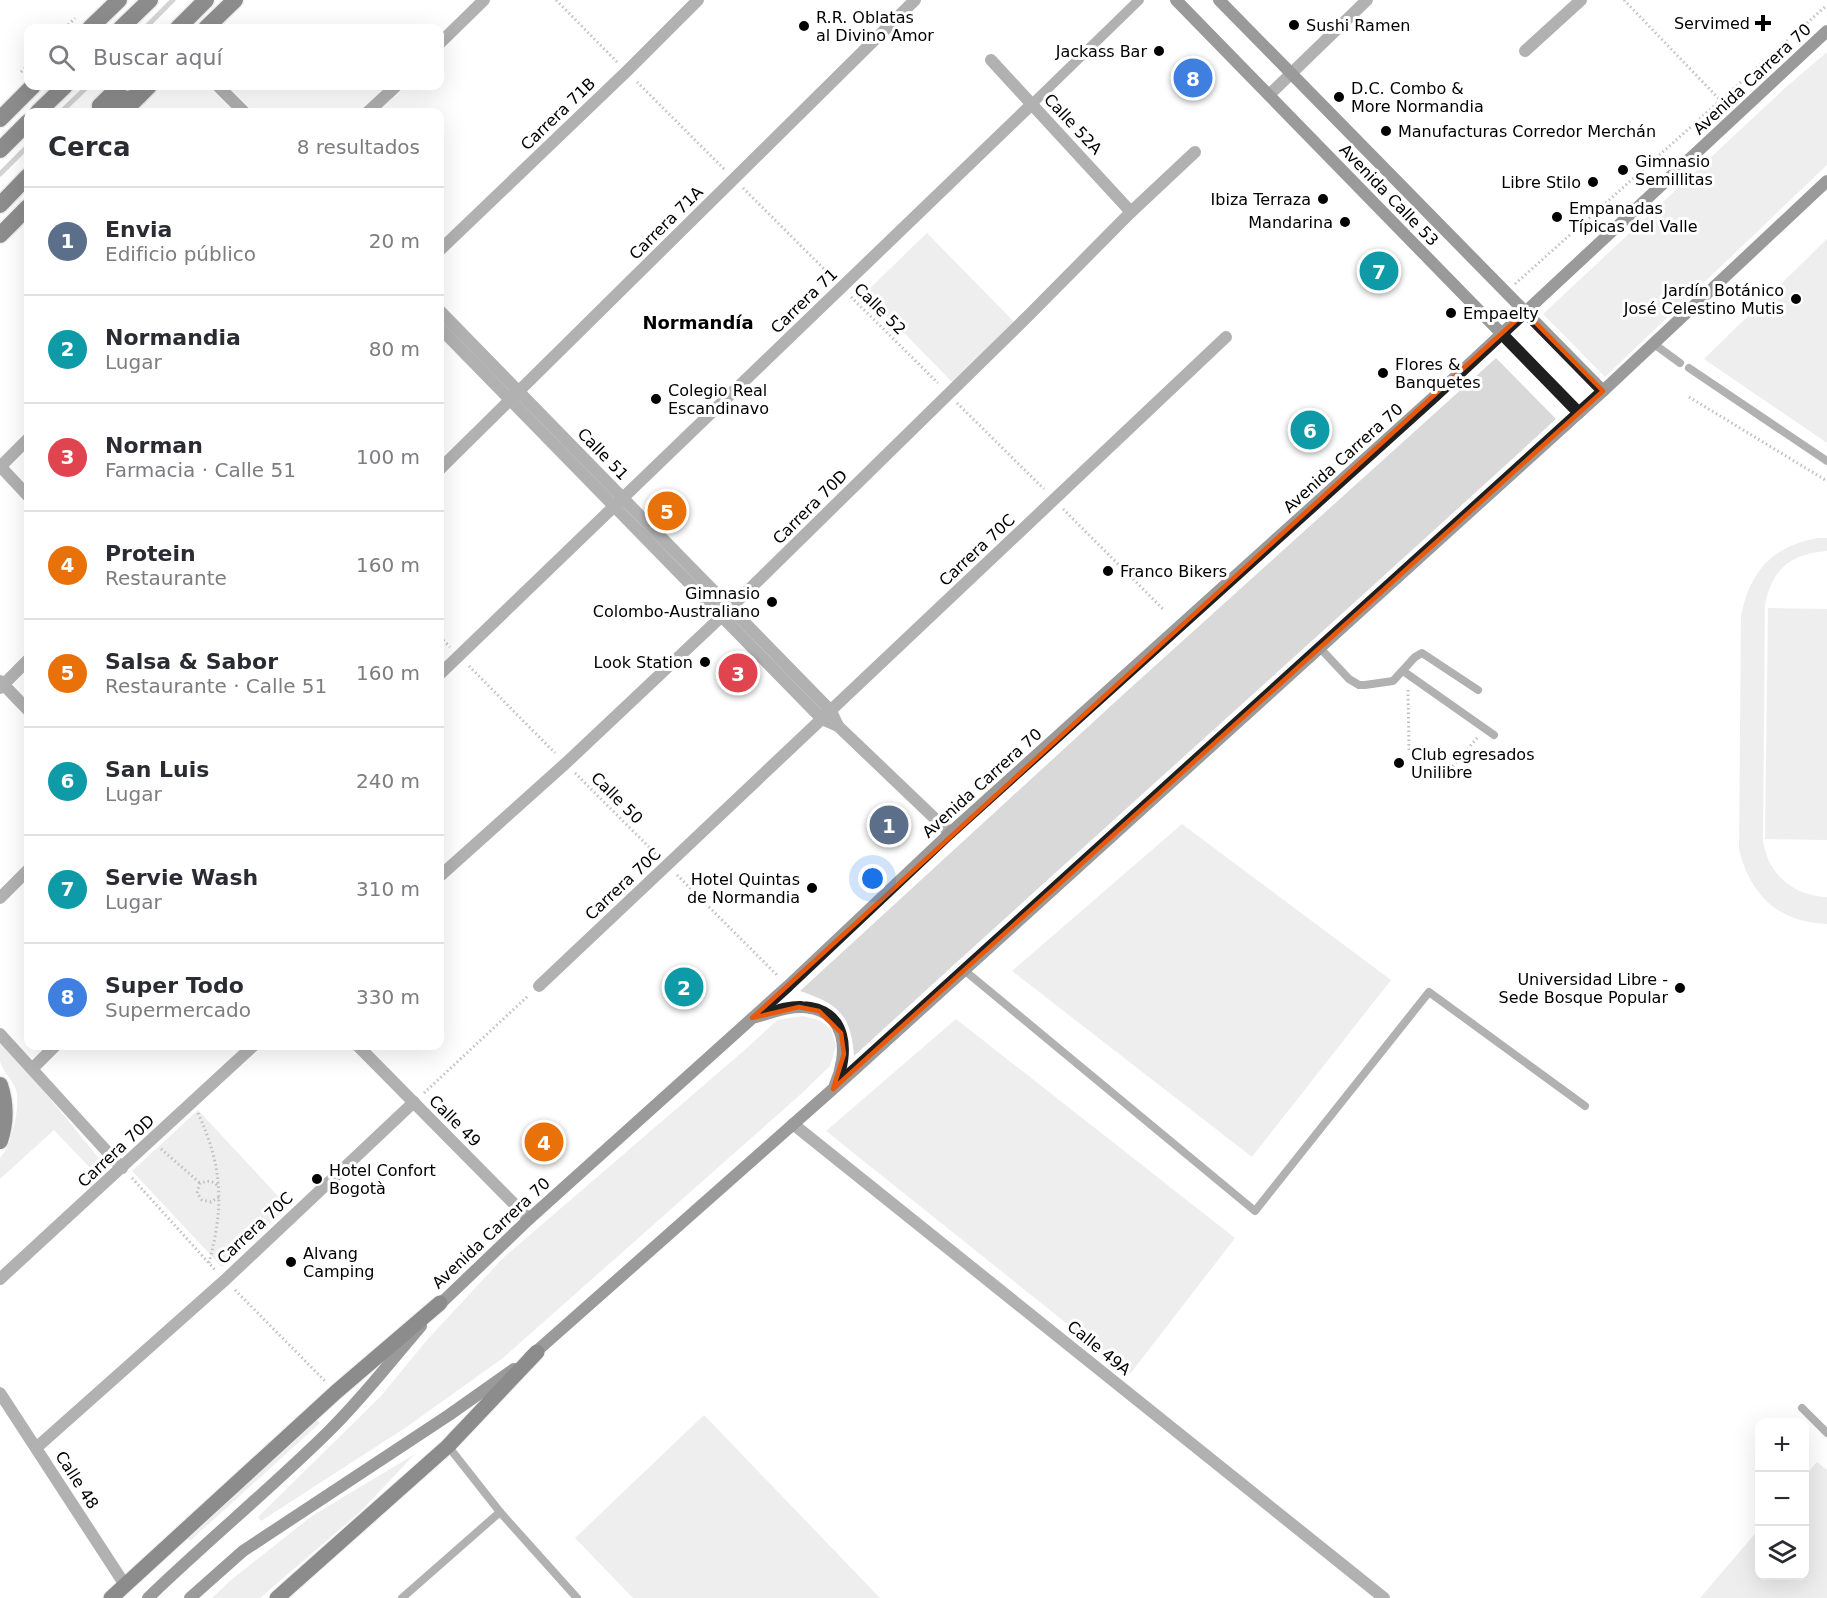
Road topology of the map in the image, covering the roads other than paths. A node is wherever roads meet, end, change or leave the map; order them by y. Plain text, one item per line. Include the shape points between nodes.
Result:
1 (119, 0) edge
2 (150, 0) edge
3 (206, 0) edge
4 (235, 0) edge
5 (484, 0) edge
6 (698, 0) edge
7 (915, 0) edge
8 (1139, 0) edge
9 (1176, 0) edge
10 (1219, 0) edge
11 (1367, 0) edge
12 (1581, 0) edge
13 (94, 24) edge
14 (125, 24) edge
15 (182, 24) edge
16 (210, 24) edge
17 (1825, 34) edge
18 (444, 39) edge
19 (1525, 51) dead end
20 (991, 60) dead end
21 (1292, 74) junction
22 (29, 90) edge
23 (60, 90) edge
24 (116, 90) edge
25 (222, 90) edge
26 (392, 90) edge
27 (144, 91) edge
28 (1269, 95) junction
29 (1032, 104) junction
30 (14, 105) junction
31 (42, 108) edge
32 (97, 108) edge
33 (99, 108) edge
34 (127, 108) edge
35 (240, 108) edge
36 (372, 108) edge
37 (0, 119) edge
38 (24, 126) edge
39 (0, 140) edge
40 (0, 150) edge
41 (1194, 152) dead end
42 (24, 181) edge
43 (1827, 181) edge
44 (0, 205) edge
45 (24, 211) edge
46 (1131, 212) junction
47 (0, 235) edge
48 (444, 246) edge
49 (1525, 312) junction
50 (444, 316) edge
51 (444, 332) edge
52 (1502, 334) junction
53 (1226, 337) dead end
54 (1654, 344) junction
55 (1680, 363) dead end
56 (1689, 368) dead end
57 (1603, 392) junction
58 (514, 396) junction
59 (1579, 413) junction
60 (24, 443) edge
61 (1827, 461) edge
62 (444, 465) edge
63 (0, 466) edge
64 (24, 492) edge
65 (619, 502) junction
66 (726, 612) junction
67 (1320, 648) junction
68 (24, 664) edge
69 (444, 670) edge
70 (1405, 672) junction
71 (1, 684) edge
72 (1478, 690) dead end
73 (24, 706) edge
74 (827, 715) junction
75 (1494, 735) dead end
76 (950, 833) junction
77 (444, 872) edge
78 (24, 874) edge
79 (0, 898) edge
80 (964, 970) junction
81 (539, 986) road end
82 (753, 1018) junction
83 (0, 1034) edge
84 (51, 1050) edge
85 (249, 1050) edge
86 (362, 1050) edge
87 (33, 1068) junction
88 (0, 1085) edge
89 (833, 1089) junction
90 (414, 1102) junction
91 (1585, 1106) dead end
92 (793, 1124) junction
93 (0, 1141) edge
94 (122, 1168) junction
95 (529, 1219) junction
96 (0, 1279) edge
97 (440, 1303) junction
98 (537, 1352) junction
99 (0, 1393) edge
100 (1802, 1408) dead end
101 (1827, 1433) edge
102 (448, 1446) junction
103 (36, 1448) junction
104 (500, 1512) junction
105 (125, 1585) junction
106 (111, 1598) edge
107 (148, 1598) edge
108 (190, 1598) edge
109 (278, 1598) edge
110 (402, 1598) edge
111 (578, 1598) edge
112 (1384, 1598) edge

1 - 13 highway
2 - 14 highway
3 - 15 highway
4 - 16 highway
5 - 18 street
6 - 48 street, Carrera 71B
7 - 58 street, Carrera 71A
8 - 29 street, Carrera 71
9 - 28 main road, Avenida Calle 53
10 - 21 main road, Avenida Calle 53
11 - 21 street
12 - 19 street
17 - 49 main road, Avenida Carrera 70
20 - 29 street, Calle 52A
21 - 28 street
21 - 49 main road, Avenida Calle 53
22 - 30 highway
23 - 31 highway
24 - 32 highway
25 - 35 street
26 - 36 street
27 - 33 highway
27 - 34 highway
28 - 52 main road, Avenida Calle 53
29 - 46 street, Calle 52A
29 - 65 street, Carrera 71
30 - 37 highway
30 - 39 highway
38 - 40 highway
41 - 46 street, Carrera 70D
42 - 44 highway
43 - 54 main road
45 - 47 highway
46 - 66 street, Carrera 70D
49 - 52 main road, Avenida Carrera 70
49 - 57 main road, Avenida Calle 53
50 - 58 street, Calle 51
51 - 58 street, Calle 51
52 - 59 main road, Avenida Calle 53
52 - 76 main road, Avenida Carrera 70
53 - 74 street, Carrera 70C
54 - 55 lane
54 - 57 main road
56 - 61 lane
57 - 59 main road
58 - 62 street, Carrera 71A
58 - 65 street, Calle 51
59 - 67 main road
60 - 63 street
63 - 64 street
65 - 66 street, Calle 51
65 - 69 street, Carrera 71
66 - 74 street, Calle 51
66 - 77 street, Carrera 70D
67 - 70 lane via 1359,685 1390,682
67 - 80 main road
68 - 71 street
70 - 72 lane via 1422,653
70 - 75 lane
71 - 73 street
74 - 76 street, Calle 51
74 - 81 street, Carrera 70C
76 - 82 main road, Avenida Carrera 70
78 - 79 street
80 - 89 main road
80 - 91 lane via 1255,1211 1429,992
82 - 89 main road via 799,1007 819,1011 831,1019 844,1043 841,1072
82 - 95 main road, Avenida Carrera 70
83 - 87 street
84 - 87 street
85 - 94 street, Carrera 70D
86 - 90 street, Calle 49
87 - 94 street
88 - 93 highway via 5,1113
89 - 92 main road
90 - 95 street, Calle 49
90 - 103 street, Carrera 70C via 225,1280
92 - 98 main road
92 - 112 street, Calle 49A
94 - 96 street, Carrera 70D
95 - 97 main road, Avenida Carrera 70
97 - 105 main road via 336,1392
97 - 107 main road, Avenida Carrera 70 via 327,1432
98 - 102 main road
98 - 108 main road via 449,1415 268,1533
99 - 103 street, Calle 48
100 - 101 lane
102 - 104 lane
102 - 109 main road
103 - 105 street, Calle 48
104 - 110 lane
104 - 111 lane
105 - 106 main road

